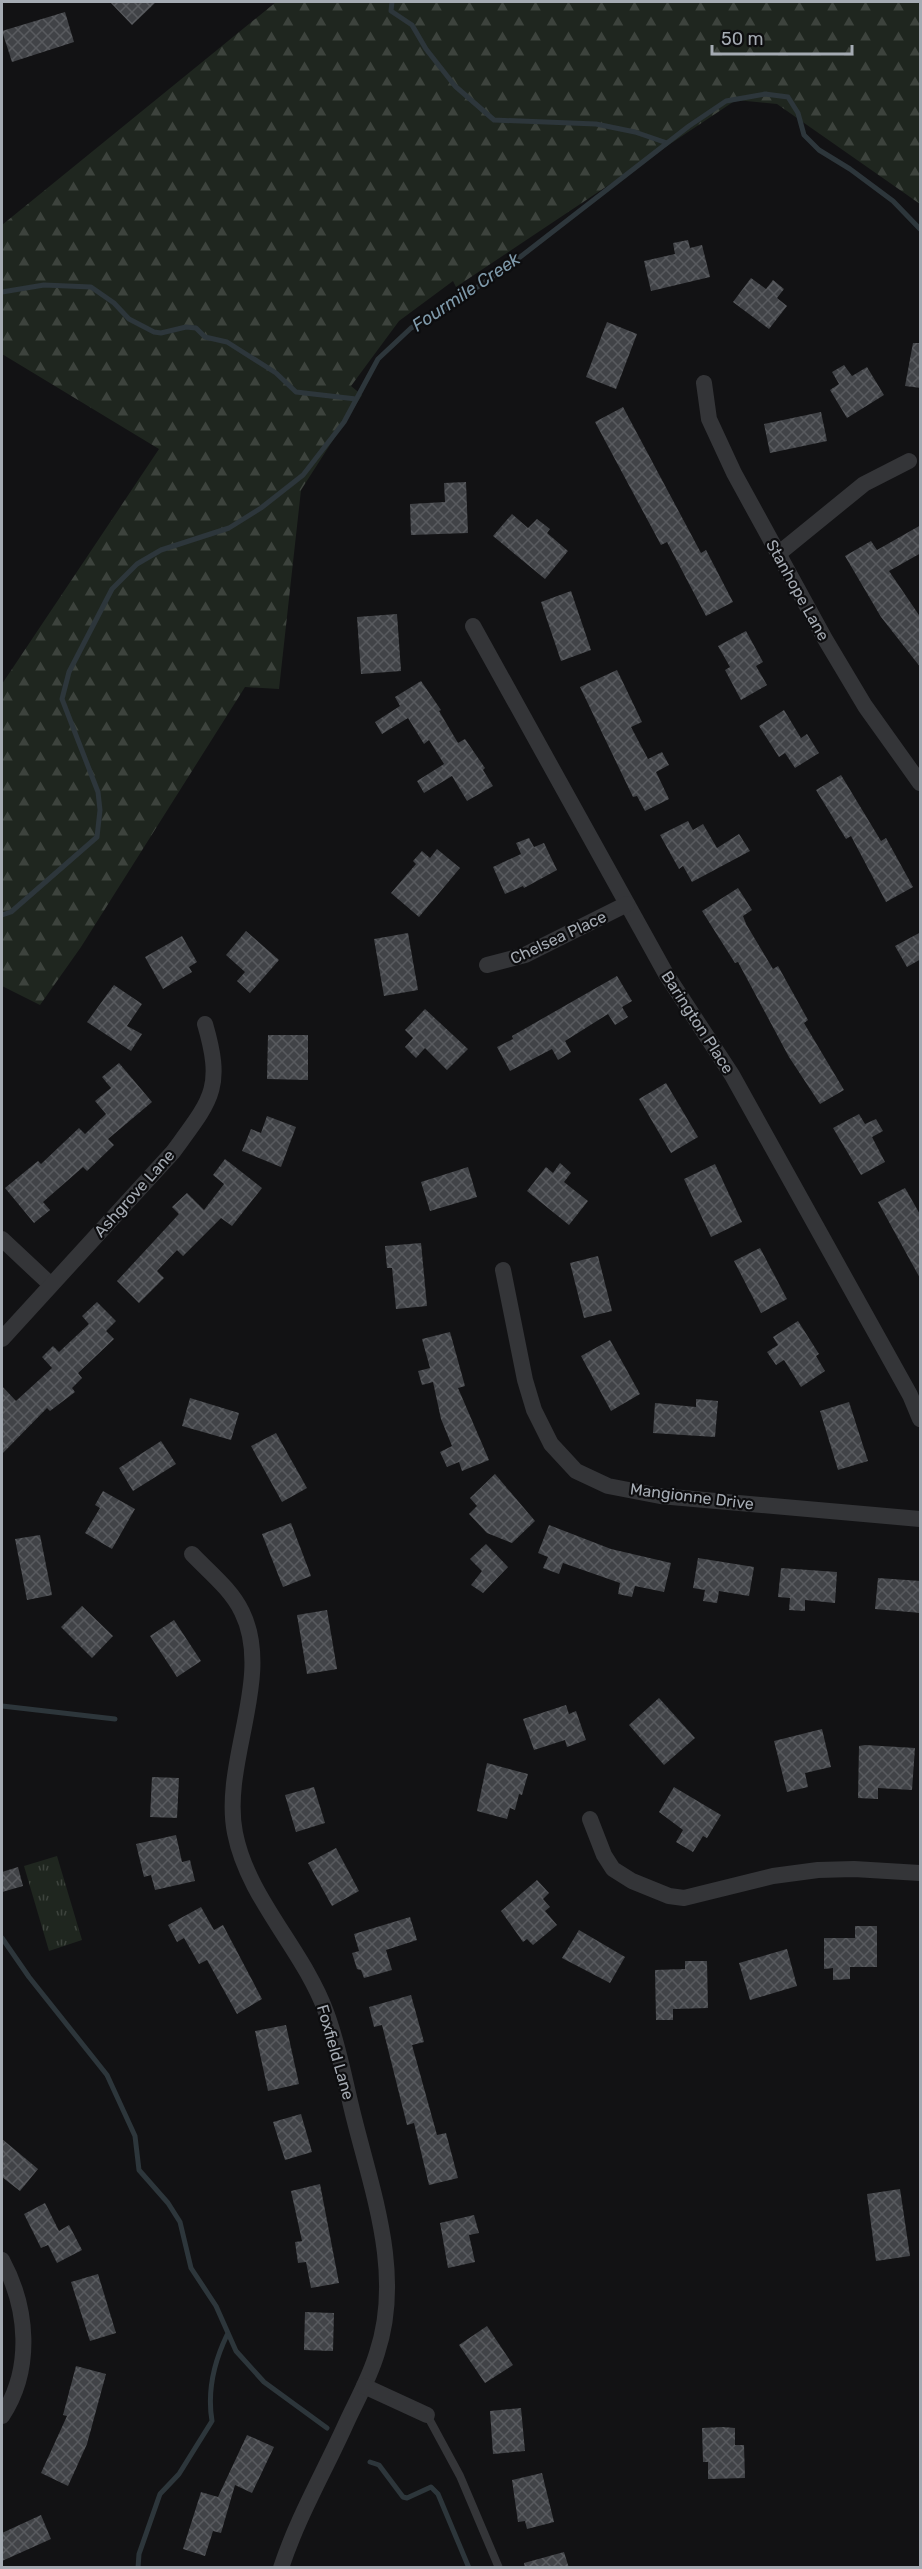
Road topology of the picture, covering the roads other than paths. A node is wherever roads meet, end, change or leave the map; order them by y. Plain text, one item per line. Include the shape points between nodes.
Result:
1 (704, 383) dead end
2 (909, 461) dead end
3 (777, 554) junction
4 (473, 626) dead end
5 (921, 783) edge
6 (627, 904) junction
7 (487, 965) dead end
8 (206, 1024) dead end
9 (2, 1239) edge
10 (503, 1270) dead end
11 (50, 1284) junction
12 (2, 1339) edge
13 (921, 1419) edge
14 (921, 1519) edge
15 (192, 1554) dead end
16 (590, 1819) dead end
17 (921, 1873) edge
18 (2, 2260) edge
19 (364, 2386) junction
20 (427, 2415) joint
21 (2, 2416) edge
22 (281, 2568) edge
23 (499, 2568) edge

1 - 3 street, Stanhope Lane via 716,440
2 - 3 street via 864,484
3 - 5 street, Stanhope Lane via 865,706
4 - 6 street, Barington Place
6 - 7 street, Chelsea Place via 525,955
6 - 13 street, Barington Place via 666,974 732,1075
8 - 11 street, Ashgrove Lane via 216,1076 195,1122 173,1152
9 - 11 street
10 - 14 street, Mangionne Drive via 534,1410 550,1444 584,1475 608,1486 660,1496
11 - 12 street, Ashgrove Lane
15 - 19 street, Foxfield Lane via 226,1589 247,1623 250,1678 234,1780 235,1834 244,1865 327,2014 378,2216 388,2271 386,2314 377,2356
16 - 17 street via 613,1869 669,1896 684,1898 773,1876 818,1870
18 - 21 street via 21,2311 24,2350 18,2383
19 - 20 street
19 - 22 street, Foxfield Lane
20 - 23 lane via 460,2476

